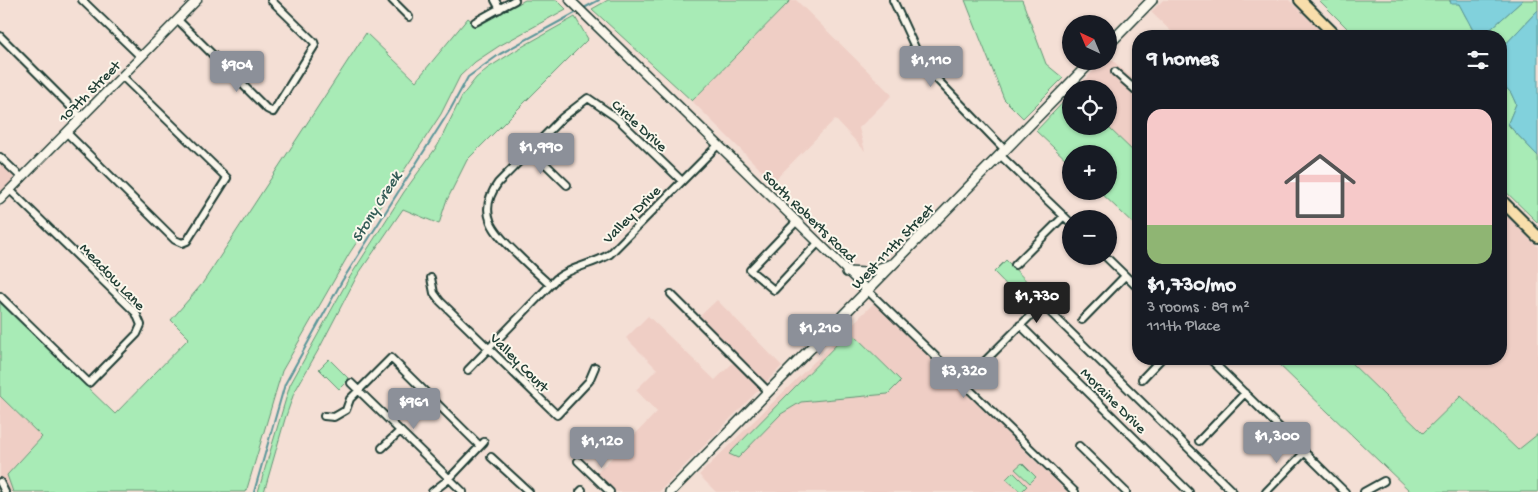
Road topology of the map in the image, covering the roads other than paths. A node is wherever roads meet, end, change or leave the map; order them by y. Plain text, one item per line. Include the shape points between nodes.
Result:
1 (82, 0) edge
2 (197, 0) edge
3 (271, 0) edge
4 (392, 0) edge
5 (495, 0) edge
6 (515, 0) edge
7 (893, 0) edge
8 (1300, 0) edge
9 (572, 2) edge
10 (1146, 2) edge
11 (500, 8) junction
12 (409, 17) dead end
13 (178, 20) junction
14 (475, 22) dead end
15 (1330, 30) edge
16 (1118, 34) edge
17 (0, 36) edge
18 (141, 57) junction
19 (1083, 70) edge
20 (1115, 72) dead end
21 (122, 76) junction
22 (1132, 87) edge
23 (82, 118) junction
24 (67, 133) junction
25 (718, 145) junction
26 (531, 150) junction
27 (1003, 153) junction
28 (0, 157) edge
29 (22, 178) junction
30 (682, 181) junction
31 (567, 185) dead end
32 (10, 190) junction
33 (0, 200) edge
34 (1507, 206) edge
35 (1062, 214) edge
36 (1062, 218) edge
37 (797, 221) junction
38 (1538, 237) edge
39 (818, 243) junction
40 (895, 264) junction
41 (1015, 265) dead end
42 (1114, 265) edge
43 (847, 272) junction
44 (1125, 276) junction
45 (431, 278) dead end
46 (1132, 282) edge
47 (550, 285) junction
48 (868, 291) junction
49 (671, 294) dead end
50 (0, 296) edge
51 (1082, 320) dead end
52 (1020, 325) junction
53 (489, 348) junction
54 (1155, 365) edge
55 (1216, 365) edge
56 (595, 367) dead end
57 (468, 370) dead end
58 (1142, 379) dead end
59 (350, 383) dead end
60 (964, 383) junction
61 (359, 391) junction
62 (769, 392) junction
63 (1246, 394) junction
64 (324, 416) dead end
65 (400, 431) junction
66 (1199, 441) dead end
67 (1079, 446) dead end
68 (382, 448) dead end
69 (1305, 452) junction
70 (491, 457) dead end
71 (578, 461) dead end
72 (449, 479) junction
73 (1384, 481) dead end
74 (0, 482) edge
75 (5, 492) edge
76 (432, 492) edge
77 (463, 492) edge
78 (529, 492) edge
79 (610, 492) edge
80 (670, 492) edge
81 (1075, 492) edge
82 (1126, 492) edge
83 (1189, 492) edge
84 (1233, 492) edge
85 (1266, 492) edge
86 (1345, 492) edge
87 (1364, 492) edge

1 - 18 street
2 - 13 street, 107th Street
3 - 13 street via 315,45 273,112
4 - 12 street
5 - 11 street
6 - 11 street
7 - 27 street via 929,71
8 - 15 main road
9 - 25 street, South Roberts Road
10 - 16 main road
11 - 14 street
13 - 18 street, 107th Street
17 - 23 street
18 - 21 street, 107th Street
19 - 27 main road, West 111th Street
20 - 22 street
21 - 23 street, 107th Street
21 - 24 street via 227,178 187,241 178,242
23 - 24 street, 107th Street
24 - 29 street, 107th Street
25 - 30 street, Valley Drive
25 - 37 street, South Roberts Road
26 - 30 street, Circle Drive via 562,118 588,98 617,118
26 - 31 street
26 - 47 street, Circle Drive via 495,187 488,213 496,232
27 - 35 street
27 - 40 main road, West 111th Street
28 - 29 street
29 - 32 street, 107th Street
30 - 47 street, Valley Drive via 610,254 570,270
32 - 33 street, 107th Street
32 - 50 street, Meadow Lane via 136,313 141,325 137,334 89,384
34 - 38 main road
36 - 41 street
37 - 39 street, South Roberts Road
37 - 39 street via 750,270 774,290
39 - 43 street, South Roberts Road
40 - 43 main road via 866,273
40 - 48 main road, West 111th Street
42 - 44 street
43 - 48 street, South Roberts Road
44 - 46 street
44 - 51 street
45 - 53 street, Valley Court via 434,293 440,301
47 - 53 street, Valley Drive
48 - 60 street, South Roberts Road
48 - 62 main road, West 111th Street
49 - 62 street
52 - 60 street
52 - 83 street, Moraine Drive
52 - 84 street via 1039,307 1048,310
53 - 56 street, Valley Court via 557,415 589,381
53 - 57 street, Valley Drive
54 - 58 street
55 - 63 street
59 - 61 street
60 - 81 street, South Roberts Road
61 - 64 street via 340,415
61 - 65 street
61 - 72 street via 391,358 482,444
62 - 80 main road, West 111th Street
63 - 66 street
63 - 69 street
65 - 68 street
65 - 72 street
67 - 82 street
69 - 85 street
69 - 86 street
70 - 78 street
71 - 79 street
72 - 76 street
72 - 77 street
73 - 87 street
74 - 75 street

